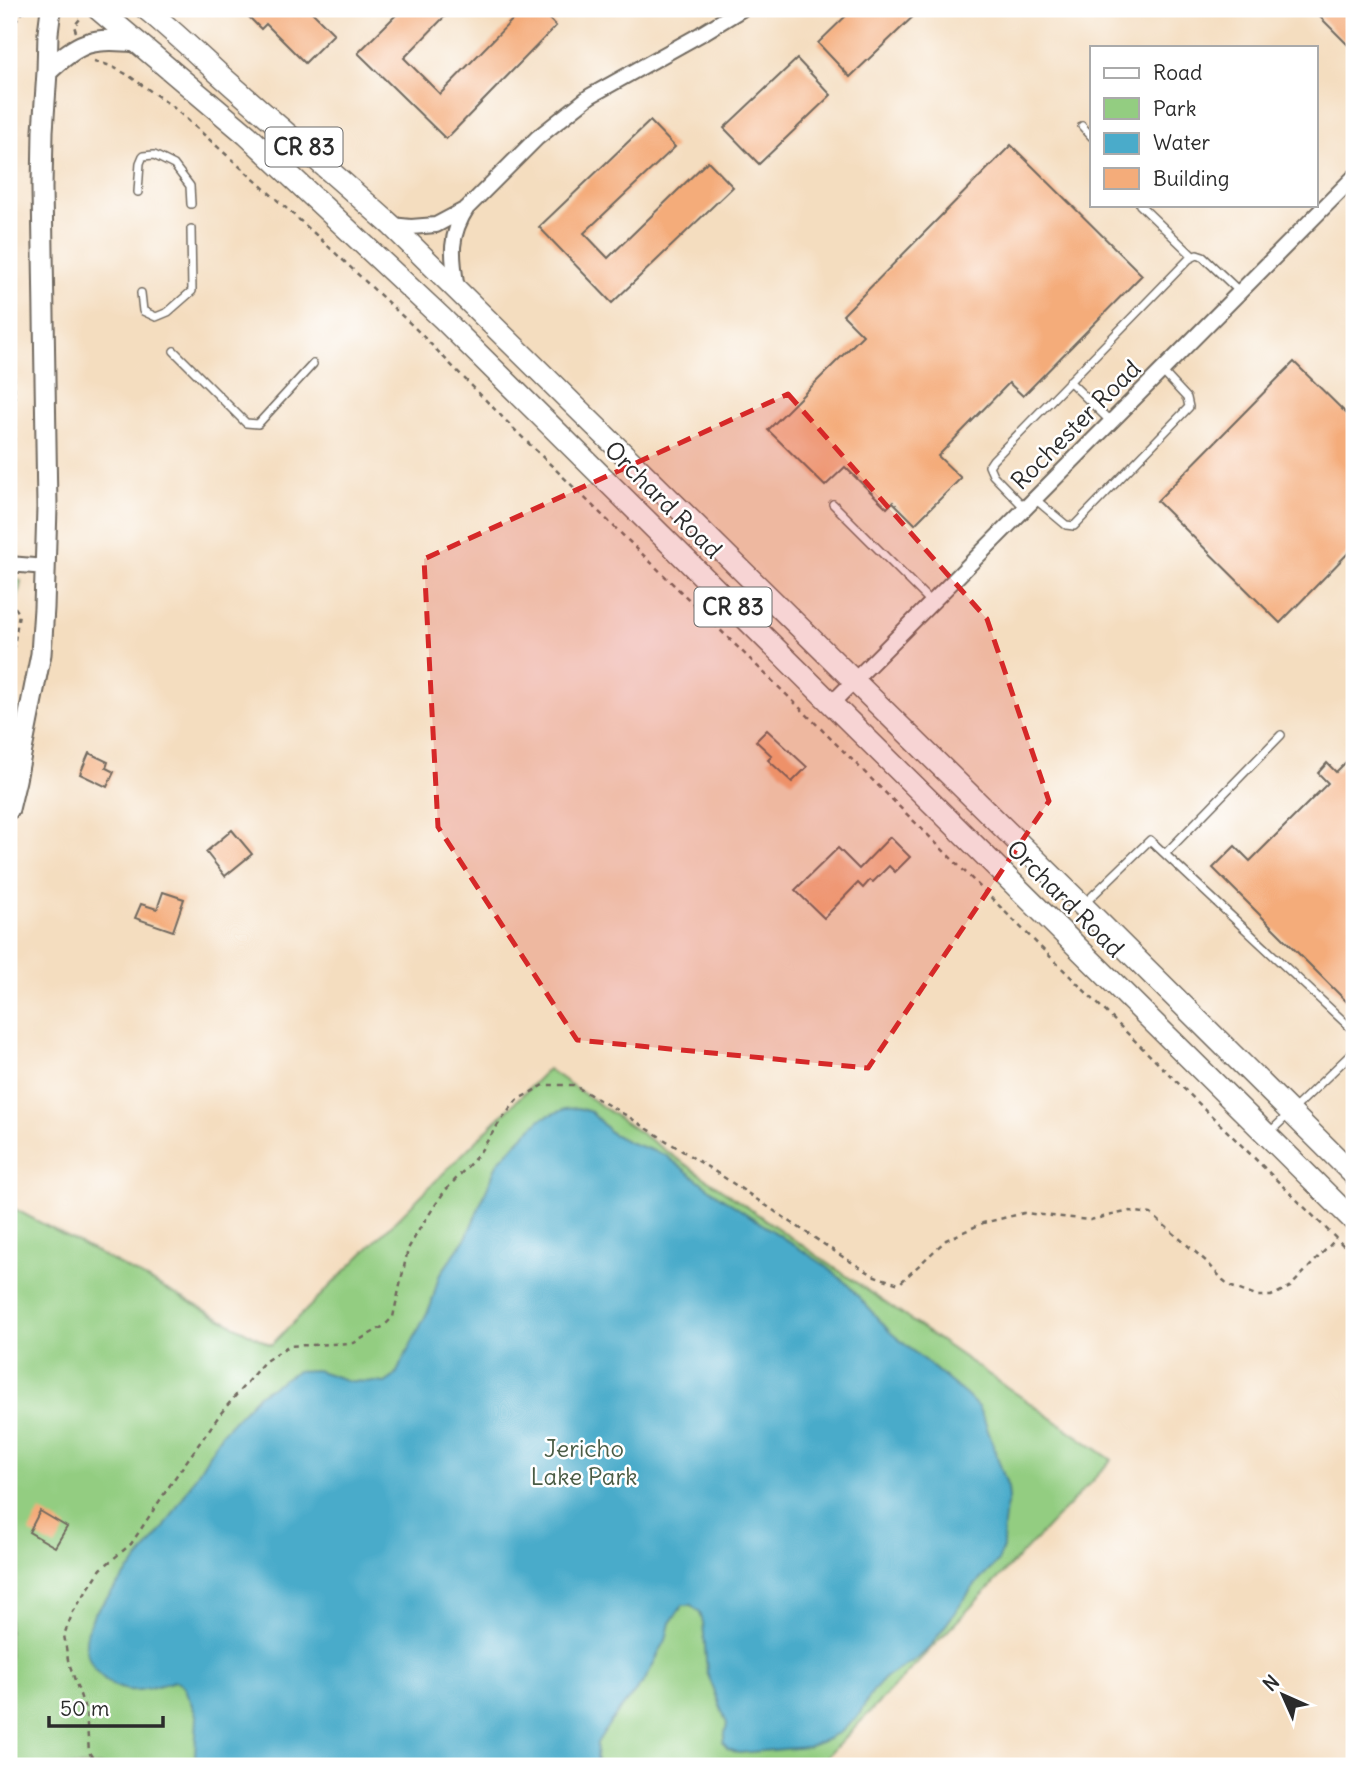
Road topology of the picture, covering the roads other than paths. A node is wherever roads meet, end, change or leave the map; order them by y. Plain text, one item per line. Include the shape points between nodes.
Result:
1 (51, 9) edge
2 (146, 9) edge
3 (742, 9) edge
4 (89, 14) edge
5 (136, 42) junction
6 (47, 72) junction
7 (1082, 126) dead end
8 (1090, 135) edge
9 (1354, 177) edge
10 (138, 192) dead end
11 (191, 204) dead end
12 (1141, 206) edge
13 (467, 208) junction
14 (391, 225) junction
15 (191, 229) dead end
16 (1193, 256) junction
17 (457, 290) junction
18 (1240, 292) junction
19 (141, 293) dead end
20 (174, 351) dead end
21 (313, 364) dead end
22 (1162, 370) junction
23 (1069, 382) junction
24 (1111, 422) junction
25 (1030, 504) junction
26 (834, 505) dead end
27 (9, 564) edge
28 (46, 567) junction
29 (932, 603) junction
30 (854, 681) junction
31 (831, 704) junction
32 (1280, 735) dead end
33 (9, 809) edge
34 (1165, 853) junction
35 (1083, 905) junction
36 (1354, 1031) edge
37 (1354, 1051) edge
38 (1291, 1113) junction
39 (1267, 1135) junction
40 (1354, 1175) edge
41 (1354, 1221) edge

1 - 6 main road
2 - 14 main road, Orchard Road / CR 83
3 - 13 street via 590,96 537,138
4 - 5 main road, Orchard Road / CR 83
5 - 6 main road via 109,39 83,45
5 - 31 main road, Orchard Road / CR 83 via 247,135 442,318
6 - 28 main road via 43,131
7 - 8 lane
9 - 18 street, Rochester Road
10 - 11 lane via 143,156 154,155 174,165 190,187
12 - 16 lane
13 - 14 street via 436,225
13 - 17 street via 453,236
14 - 17 main road, Orchard Road / CR 83
15 - 19 lane via 192,291 156,317 143,311
16 - 18 lane via 1203,257
16 - 23 lane
17 - 30 main road, Orchard Road / CR 83
18 - 22 street, Rochester Road
20 - 21 lane via 246,423 258,424
22 - 24 street, Rochester Road
22 - 25 lane via 1187,398 1189,407 1074,526 1066,526
23 - 24 lane
23 - 25 lane via 989,466 993,475
24 - 25 street, Rochester Road
25 - 29 street, Rochester Road
26 - 29 lane
27 - 28 street
28 - 33 main road via 41,654
29 - 30 street, Rochester Road
30 - 31 street, Rochester Road
30 - 35 main road, Orchard Road / CR 83
31 - 39 main road, Orchard Road / CR 83
32 - 34 lane
34 - 35 lane via 1150,840
34 - 36 lane
35 - 38 main road, Orchard Road / CR 83
37 - 38 lane
38 - 39 lane
38 - 40 main road, Orchard Road / CR 83
39 - 41 main road, Orchard Road / CR 83

